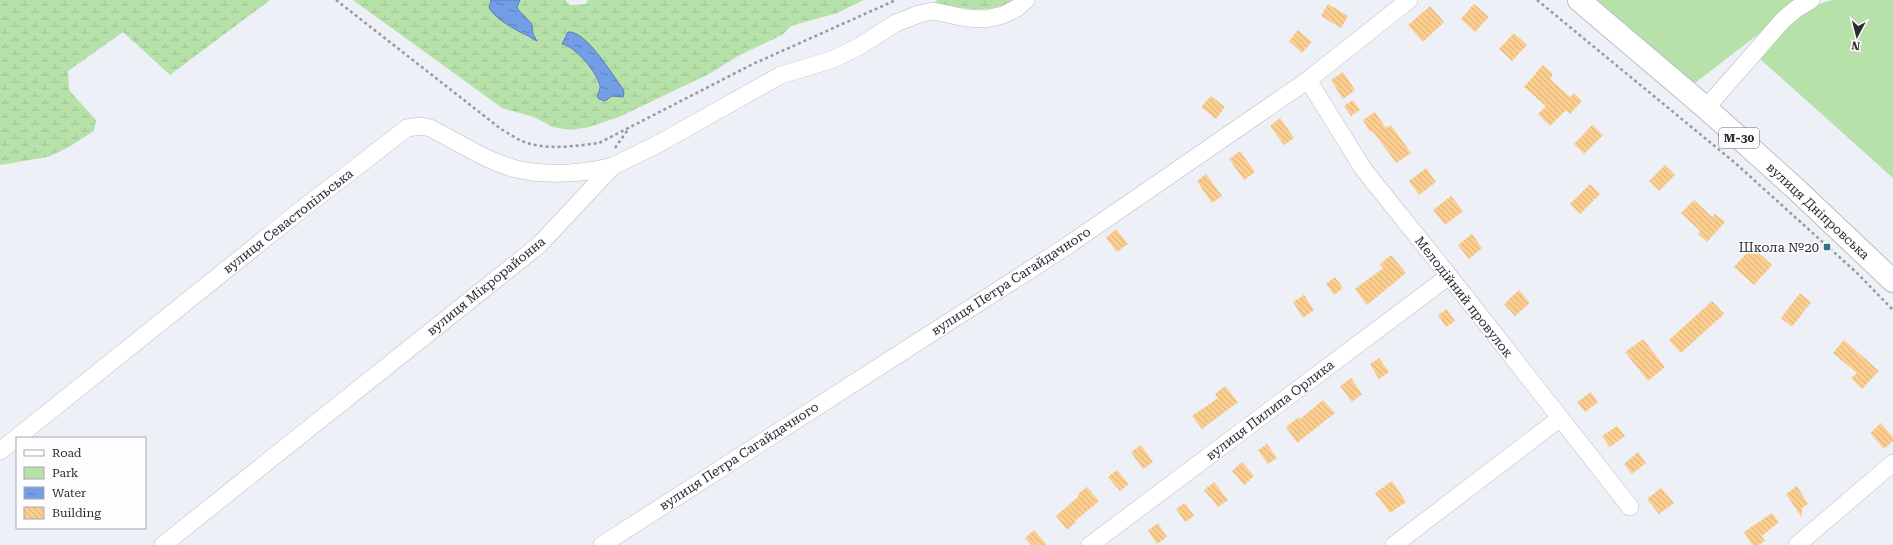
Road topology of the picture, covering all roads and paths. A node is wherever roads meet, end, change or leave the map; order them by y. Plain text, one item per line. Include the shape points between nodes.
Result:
1 (336, 0) edge
2 (896, 0) edge
3 (1026, 0) edge
4 (1409, 0) edge
5 (1538, 0) edge
6 (1579, 0) edge
7 (1811, 0) edge
8 (1308, 80) junction
9 (1706, 108) junction
10 (613, 166) junction
11 (1449, 276) junction
12 (1893, 281) edge
13 (1893, 310) edge
14 (1560, 419) junction
15 (18, 437) edge
16 (16, 438) edge
17 (0, 451) edge
18 (1893, 462) edge
19 (1630, 507) dead end
20 (163, 545) edge
21 (602, 545) edge
22 (1090, 545) edge
23 (1394, 545) edge
24 (1797, 545) edge

1 - 2 path via 501,129 522,141 567,146 599,143 753,64
3 - 10 street, вулиця Мікрорайонна via 1018,8 986,19 933,12 919,14 896,23 858,47 830,60 781,75 664,141
4 - 8 street, вулиця Петра Сагайдачного
5 - 13 path via 1734,162
6 - 9 highway, вулиця Дніпровська / М-30
7 - 9 street via 1783,20
8 - 11 street, Мелодійний провулок via 1364,170
8 - 21 street, вулиця Петра Сагайдачного via 1068,246
9 - 12 highway, вулиця Дніпровська / М-30
10 - 15 street, вулиця Севастопільська via 584,172 516,169 430,128 407,128
10 - 20 street, вулиця Мікрорайонна via 539,245
11 - 14 street, Мелодійний провулок
11 - 22 street, вулиця Пилипа Орлика
14 - 19 street, Мелодійний провулок
14 - 23 street
16 - 17 street, вулиця Севастопільська
18 - 24 street

